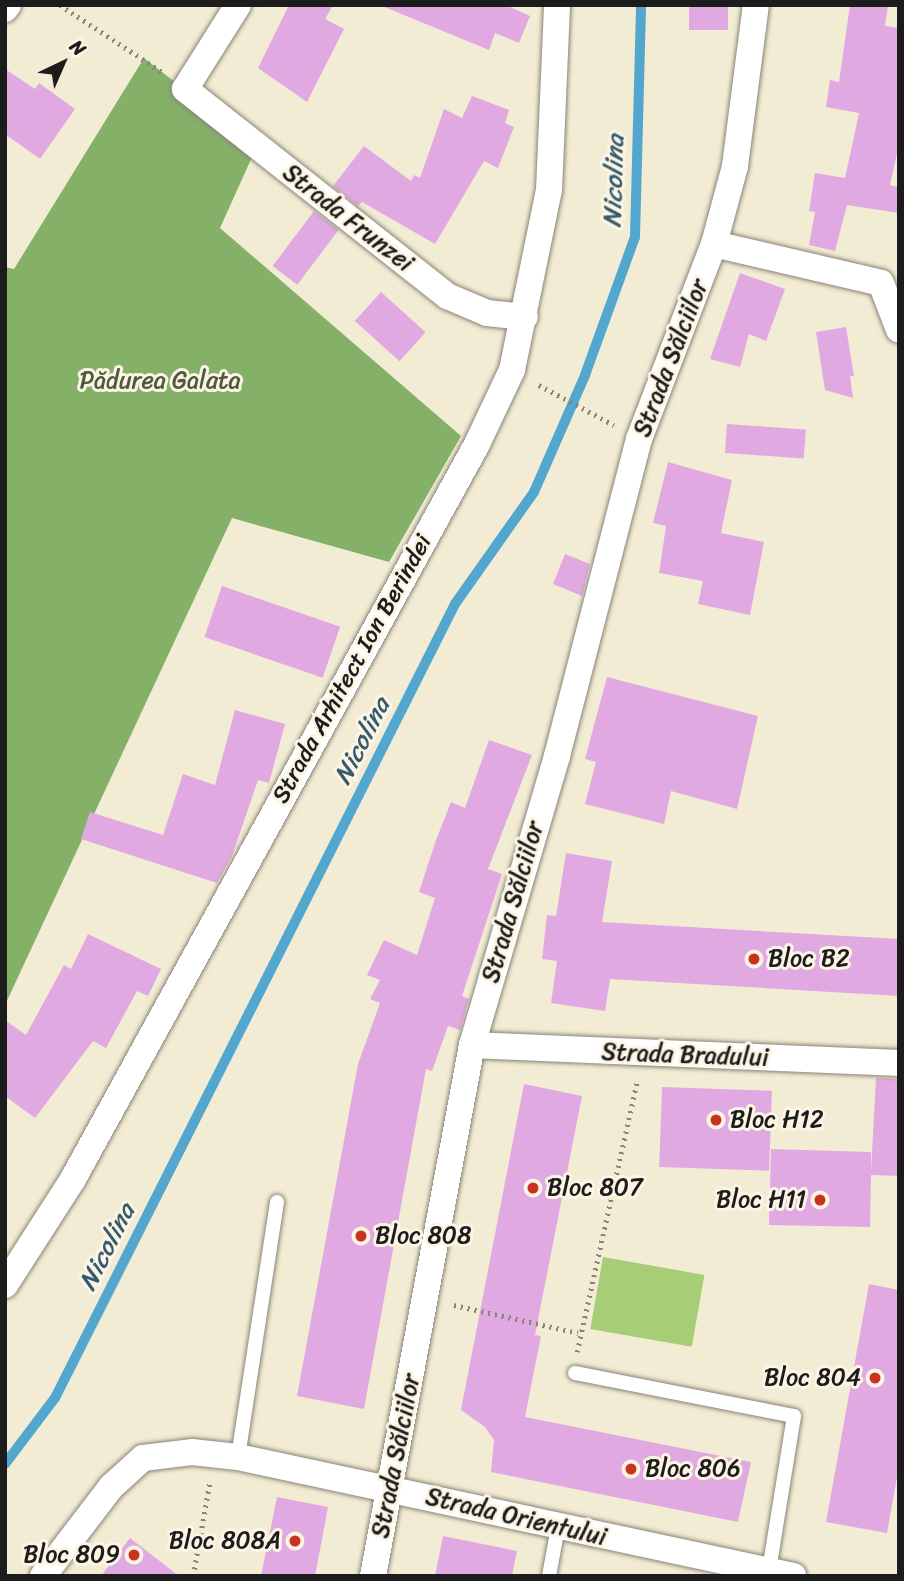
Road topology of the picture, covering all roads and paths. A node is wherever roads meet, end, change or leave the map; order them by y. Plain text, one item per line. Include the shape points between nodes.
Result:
1 (60, 5) edge
2 (238, 5) edge
3 (557, 5) edge
4 (756, 5) edge
5 (185, 89) junction
6 (714, 244) junction
7 (525, 317) junction
8 (899, 330) edge
9 (512, 370) junction
10 (639, 439) junction
11 (472, 1045) junction
12 (643, 1052) junction
13 (899, 1063) edge
14 (277, 1202) dead end
15 (5, 1285) edge
16 (426, 1299) junction
17 (578, 1333) junction
18 (575, 1373) joint
19 (227, 1455) junction
20 (390, 1489) junction
21 (558, 1527) junction
22 (781, 1573) edge
23 (43, 1576) edge
24 (193, 1576) edge
25 (373, 1576) edge
26 (549, 1576) edge

1 - 5 path
2 - 5 street
3 - 7 street, Strada Arhitect Ion Berindei via 549,190
4 - 6 street, Strada Sălciilor via 735,166
5 - 7 street, Strada Frunzei via 447,296 487,313
6 - 8 street via 881,283
6 - 10 street, Strada Sălciilor
7 - 9 street, Strada Arhitect Ion Berindei
9 - 10 path
9 - 15 street, Strada Arhitect Ion Berindei via 477,444 73,1179
10 - 11 street, Strada Sălciilor via 557,756
11 - 12 street, Strada Bradului
11 - 16 street, Strada Sălciilor
12 - 13 street, Strada Bradului
12 - 17 path
14 - 19 lane
16 - 17 path
16 - 20 street, Strada Sălciilor
17 - 18 path
18 - 22 lane via 794,1416
19 - 20 street, Strada Orientului
19 - 23 street, Strada Orientului via 143,1458 111,1487
19 - 24 path
20 - 21 street, Strada Orientului
20 - 25 street, Strada Sălciilor
21 - 22 street, Strada Orientului
21 - 26 lane

